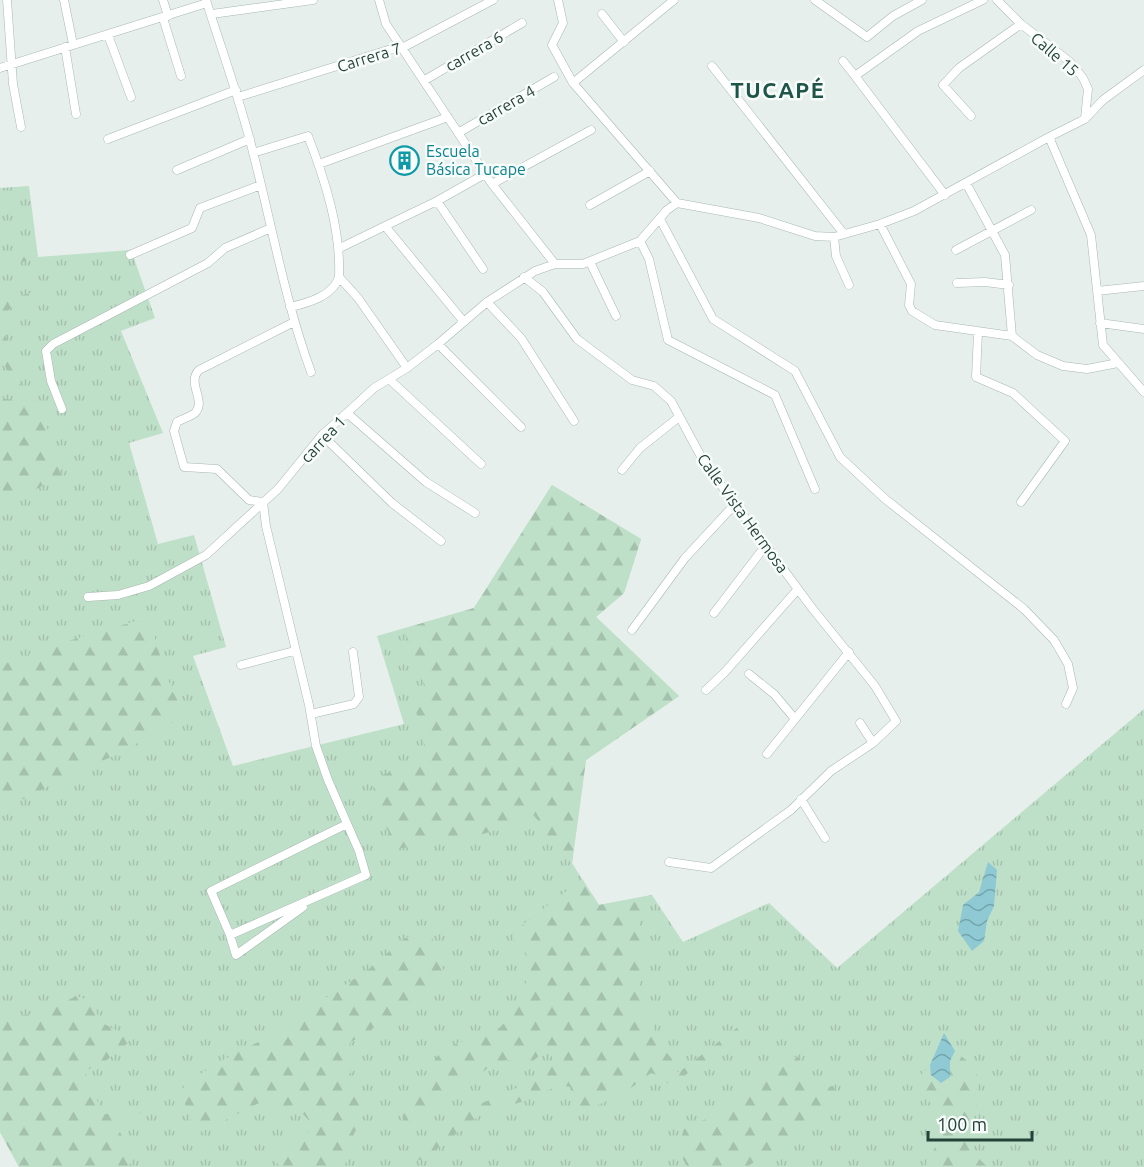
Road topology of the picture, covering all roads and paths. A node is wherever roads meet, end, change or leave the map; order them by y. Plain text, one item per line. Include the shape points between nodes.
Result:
1 (7, 0) edge
2 (63, 0) edge
3 (163, 0) edge
4 (313, 0) edge
5 (379, 0) edge
6 (493, 0) edge
7 (558, 0) edge
8 (815, 0) edge
9 (922, 0) edge
10 (983, 0) edge
11 (997, 0) edge
12 (206, 1) edge
13 (671, 1) edge
14 (212, 14) junction
15 (602, 14) dead end
16 (165, 17) junction
17 (522, 23) dead end
18 (1021, 24) junction
19 (108, 35) junction
20 (624, 42) junction
21 (69, 46) junction
22 (402, 48) junction
23 (843, 61) dead end
24 (14, 64) junction
25 (712, 66) dead end
26 (0, 68) edge
27 (1144, 70) edge
28 (181, 76) dead end
29 (855, 76) junction
30 (554, 77) dead end
31 (425, 80) junction
32 (573, 83) junction
33 (237, 94) junction
34 (131, 97) dead end
35 (76, 114) dead end
36 (970, 116) dead end
37 (448, 117) junction
38 (1085, 119) junction
39 (21, 127) dead end
40 (591, 130) dead end
41 (458, 133) junction
42 (1049, 137) junction
43 (108, 139) dead end
44 (250, 140) junction
45 (253, 153) junction
46 (319, 164) junction
47 (177, 170) dead end
48 (650, 171) junction
49 (485, 174) junction
50 (966, 183) junction
51 (492, 184) junction
52 (261, 185) junction
53 (945, 195) junction
54 (437, 201) junction
55 (677, 203) junction
56 (590, 205) dead end
57 (1031, 210) dead end
58 (660, 219) junction
59 (880, 224) junction
60 (385, 226) junction
61 (271, 228) junction
62 (993, 229) junction
63 (844, 234) junction
64 (834, 237) junction
65 (640, 241) junction
66 (340, 248) junction
67 (956, 250) dead end
68 (130, 255) dead end
69 (590, 262) junction
70 (555, 264) junction
71 (483, 268) dead end
72 (339, 277) junction
73 (524, 277) junction
74 (957, 283) dead end
75 (849, 285) dead end
76 (1009, 285) junction
77 (1144, 286) edge
78 (1097, 291) junction
79 (487, 302) junction
80 (290, 307) junction
81 (616, 316) dead end
82 (294, 322) junction
83 (464, 322) junction
84 (1100, 323) junction
85 (1144, 330) edge
86 (978, 332) junction
87 (1012, 336) junction
88 (438, 344) junction
89 (1118, 363) junction
90 (407, 368) junction
91 (311, 372) dead end
92 (389, 379) junction
93 (1144, 392) edge
94 (62, 409) dead end
95 (347, 412) junction
96 (679, 417) junction
97 (574, 421) dead end
98 (521, 427) dead end
99 (322, 435) junction
100 (481, 465) dead end
101 (622, 470) dead end
102 (815, 489) dead end
103 (263, 502) junction
104 (1021, 502) dead end
105 (736, 503) junction
106 (475, 513) dead end
107 (441, 541) dead end
108 (766, 544) junction
109 (798, 589) junction
110 (88, 597) dead end
111 (714, 613) dead end
112 (632, 630) dead end
113 (294, 651) junction
114 (353, 652) dead end
115 (849, 652) junction
116 (241, 664) dead end
117 (749, 674) dead end
118 (706, 690) dead end
119 (1066, 704) dead end
120 (311, 714) junction
121 (795, 719) junction
122 (861, 723) dead end
123 (873, 743) junction
124 (767, 754) dead end
125 (801, 799) junction
126 (347, 824) junction
127 (825, 838) dead end
128 (669, 862) dead end
129 (316, 898) junction
130 (230, 935) junction

1 - 24 street
2 - 21 street
3 - 16 street
4 - 14 street
5 - 22 street via 386,24
6 - 22 street, Carrera 7
7 - 32 street via 563,23 552,45
8 - 9 street via 867,37
10 - 29 street via 918,30
11 - 18 street, Calle 15
12 - 14 street
12 - 16 street
13 - 20 street
14 - 33 street
15 - 20 street
16 - 19 street
16 - 28 street
17 - 31 street, carrera 6
18 - 36 street via 959,68 943,85
18 - 38 street, Calle 15 via 1070,62 1083,78 1088,89
19 - 21 street
19 - 34 street
20 - 32 street
21 - 24 street
21 - 35 street
22 - 31 street
22 - 33 street, Carrera 7
23 - 29 street
24 - 26 street
24 - 39 street via 13,84
25 - 63 street
27 - 38 street via 1103,100
29 - 53 street
30 - 41 street, carrera 4
31 - 37 street
32 - 48 street
33 - 43 street, Carrera 7
33 - 44 street
37 - 41 street
37 - 46 street
38 - 42 street
40 - 51 street
41 - 49 street
42 - 50 street
42 - 78 street via 1091,235
44 - 45 street
44 - 47 street
45 - 46 street via 308,136
45 - 52 street
46 - 66 street
48 - 55 street
48 - 56 street
49 - 51 street
49 - 54 street
50 - 53 street
50 - 62 street
51 - 70 street
52 - 61 street
52 - 68 street via 200,208 192,228
53 - 59 street
54 - 60 street
54 - 71 street
55 - 58 street
55 - 64 street via 759,218 815,236
57 - 62 street
58 - 65 street
58 - 119 street via 713,319 795,371 849,467 1024,609 1054,640 1068,664 1073,688
59 - 63 street
59 - 86 street via 911,284 912,311 935,325
60 - 66 street
60 - 83 street
61 - 80 street
61 - 94 street via 225,248 208,264 53,344 46,351 51,381
62 - 67 street
62 - 76 street via 1005,255
63 - 64 street
64 - 75 street via 836,256
65 - 69 street, carrea 1
65 - 102 street via 649,259 668,340 775,395
66 - 72 street
69 - 70 street, carrea 1
69 - 81 street
70 - 73 street, carrea 1
72 - 80 street via 336,287 328,293
72 - 90 street
73 - 79 street, carrea 1
73 - 96 street, Calle Vista Hermosa via 543,292 577,339 632,380 654,386 671,401
74 - 76 street
76 - 87 street
77 - 78 street
78 - 84 street
79 - 83 street, carrea 1
79 - 97 street via 521,338
80 - 82 street
82 - 91 street
82 - 103 street via 199,370 194,383 196,412 177,422 174,431 184,467 217,469 249,500
83 - 88 street, carrea 1
84 - 85 street
84 - 89 street via 1103,345
86 - 87 street
86 - 104 street via 976,377 1012,393 1065,441
87 - 89 street via 1037,355 1062,366 1087,369
88 - 90 street, carrea 1
88 - 98 street
89 - 93 street
90 - 92 street, carrea 1
92 - 95 street, carrea 1
92 - 100 street
95 - 99 street, carrea 1
95 - 106 street via 426,482
96 - 101 street via 640,448
96 - 105 street, Calle Vista Hermosa via 704,462
99 - 103 street, carrea 1
99 - 107 street via 392,503
103 - 110 street, carrea 1 via 206,555 149,585 118,595
103 - 113 street
105 - 108 street, Calle Vista Hermosa
105 - 112 street via 685,558
108 - 109 street, Calle Vista Hermosa
108 - 111 street
109 - 115 street, Calle Vista Hermosa
109 - 118 street
113 - 116 street
113 - 120 street
114 - 120 street via 359,697 354,704
115 - 121 street
115 - 123 street, Calle Vista Hermosa via 896,721
117 - 121 street via 774,694
120 - 126 street via 320,757
121 - 124 street
122 - 123 street
123 - 125 street via 831,771
125 - 127 street
125 - 128 street via 711,868
126 - 129 street via 366,874
126 - 130 street via 211,891
129 - 130 street
129 - 130 street via 236,955

